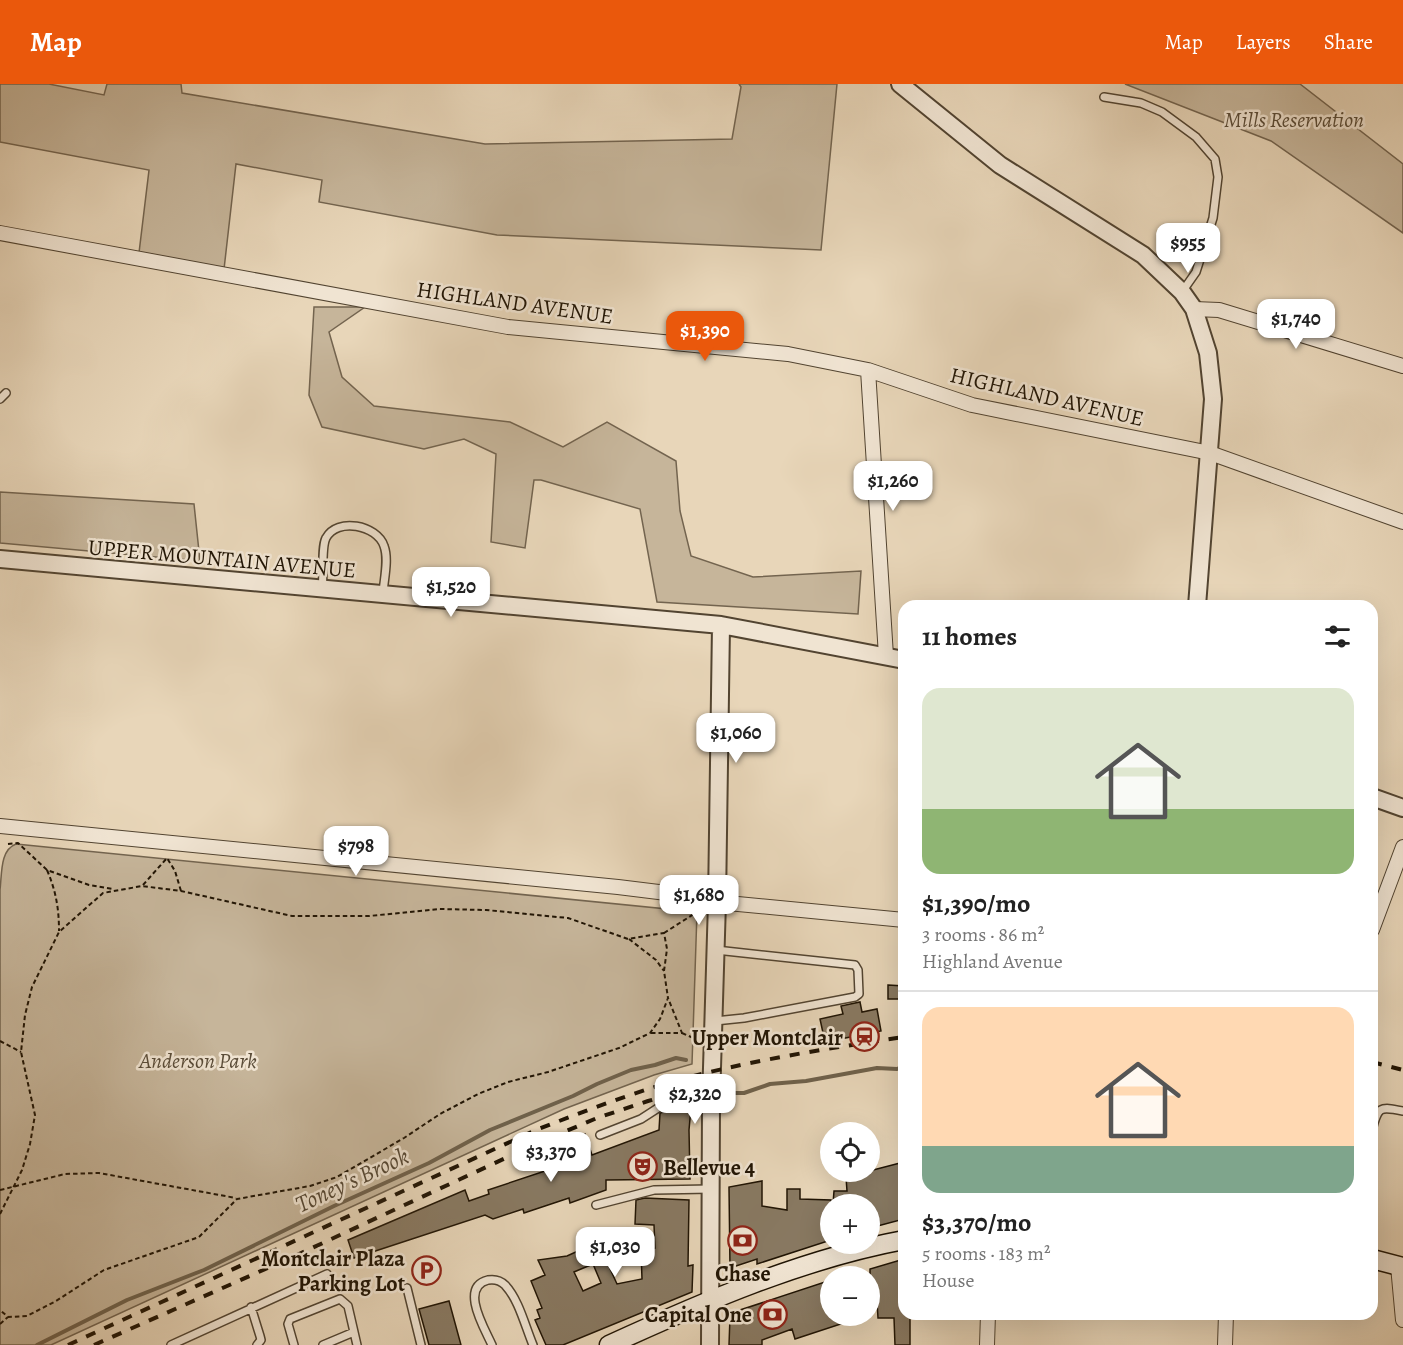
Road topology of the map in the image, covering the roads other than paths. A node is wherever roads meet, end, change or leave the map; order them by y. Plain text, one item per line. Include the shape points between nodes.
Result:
1 (900, 84) edge
2 (1104, 97) dead end
3 (0, 233) edge
4 (1182, 292) junction
5 (1194, 309) junction
6 (1403, 366) edge
7 (868, 370) junction
8 (1210, 453) junction
9 (1403, 522) edge
10 (0, 559) edge
11 (322, 589) junction
12 (383, 595) junction
13 (1198, 600) edge
14 (721, 625) junction
15 (886, 656) junction
16 (898, 659) edge
17 (1378, 799) edge
18 (1403, 808) edge
19 (0, 826) edge
20 (1403, 847) edge
21 (717, 902) junction
22 (1378, 914) edge
23 (898, 919) edge
24 (716, 950) junction
25 (715, 1021) junction
26 (711, 1101) junction
27 (1403, 1111) edge
28 (1378, 1112) edge
29 (600, 1135) dead end
30 (711, 1189) junction
31 (596, 1205) dead end
32 (898, 1242) edge
33 (1378, 1261) edge
34 (1401, 1267) edge
35 (327, 1274) dead end
36 (406, 1288) dead end
37 (711, 1300) junction
38 (251, 1307) junction
39 (988, 1320) edge
40 (1226, 1320) edge
41 (1403, 1320) edge
42 (354, 1332) junction
43 (171, 1345) edge
44 (257, 1345) edge
45 (294, 1345) edge
46 (323, 1345) edge
47 (357, 1345) edge
48 (421, 1345) edge
49 (492, 1345) edge
50 (533, 1345) edge
51 (609, 1345) edge
52 (710, 1345) edge
53 (987, 1345) edge
54 (1225, 1345) edge

1 - 4 street via 1000,165 1143,255
2 - 4 lane via 1162,112 1196,137 1215,159 1218,177 1213,218 1196,272
3 - 7 street, HIGHLAND AVENUE via 508,327 788,354
4 - 5 street
5 - 6 street via 1219,310
5 - 8 street via 1212,373
7 - 8 street, HIGHLAND AVENUE via 972,405
7 - 15 street
8 - 9 street, HIGHLAND AVENUE
8 - 13 street
10 - 11 street, UPPER MOUNTAIN AVENUE
11 - 12 street, UPPER MOUNTAIN AVENUE
11 - 12 lane via 326,539 330,532 348,525 370,531 384,545
12 - 14 street, UPPER MOUNTAIN AVENUE
14 - 15 street, UPPER MOUNTAIN AVENUE
14 - 21 street
15 - 16 street, UPPER MOUNTAIN AVENUE
17 - 18 street
19 - 21 street via 606,885
20 - 22 street
21 - 23 street
21 - 24 street
24 - 25 street
24 - 25 lane via 855,965 859,994
25 - 26 street
26 - 29 lane via 674,1103
26 - 30 street
27 - 28 lane via 1386,1108
30 - 31 lane via 654,1190
30 - 37 street
32 - 37 main road via 803,1267
33 - 34 main road
34 - 41 street
35 - 38 lane
36 - 48 lane
37 - 51 main road
37 - 52 street
38 - 43 lane
38 - 44 lane via 261,1336
39 - 53 street
40 - 54 street
42 - 45 lane via 348,1305 337,1300 290,1319
42 - 46 lane
42 - 47 lane
49 - 50 lane via 473,1294 478,1285 488,1280 505,1285

